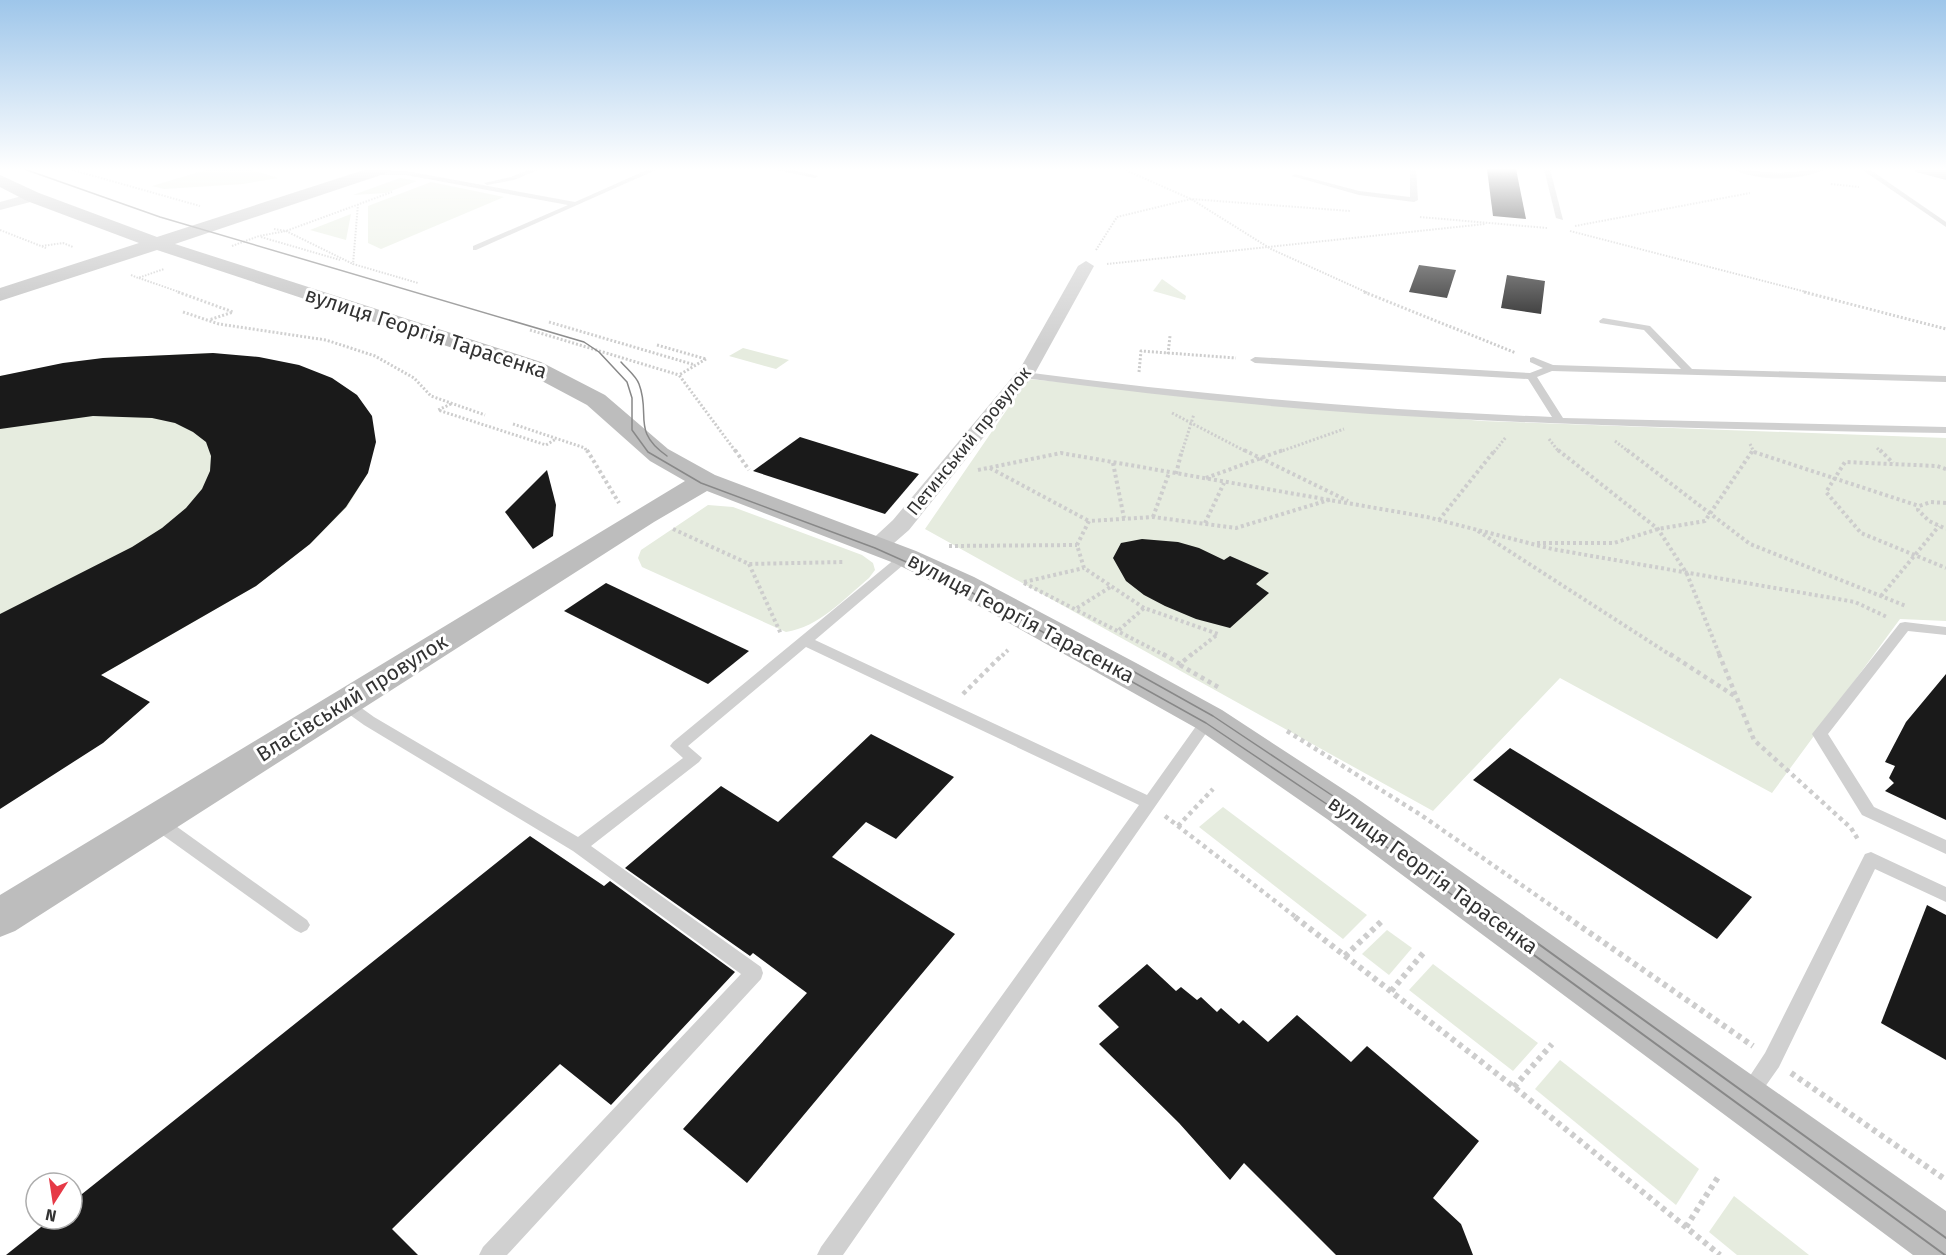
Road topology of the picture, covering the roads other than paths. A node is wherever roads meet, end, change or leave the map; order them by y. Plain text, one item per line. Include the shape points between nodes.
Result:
1 (114, 228) edge
2 (208, 228) edge
3 (523, 228) edge
4 (158, 244) junction
5 (476, 248) dead end
6 (1086, 266) road end
7 (0, 295) edge
8 (1603, 321) dead end
9 (1255, 360) road end
10 (1533, 360) road end
11 (1551, 368) junction
12 (1689, 372) junction
13 (1024, 375) junction
14 (1531, 376) junction
15 (1946, 379) edge
16 (1559, 420) junction
17 (1946, 430) edge
18 (705, 481) junction
19 (893, 551) junction
20 (1946, 631) edge
21 (805, 640) junction
22 (344, 703) junction
23 (1218, 706) junction
24 (1147, 802) junction
25 (154, 820) junction
26 (579, 846) junction
27 (1946, 847) edge
28 (1946, 895) edge
29 (0, 918) edge
30 (301, 926) dead end
31 (1744, 1101) junction
32 (1946, 1245) edge
33 (491, 1255) edge
34 (829, 1255) edge

1 - 4 main road, вулиця Георгія Тарасенка
2 - 4 main road
3 - 5 lane
4 - 7 main road
4 - 18 main road, вулиця Георгія Тарасенка via 533,367 596,400 659,455
6 - 13 street, Петинський провулок
8 - 12 lane via 1647,328
9 - 14 lane
10 - 11 lane
11 - 12 lane
11 - 14 lane
12 - 15 lane
13 - 16 lane via 1204,398
13 - 19 street, Петинський провулок via 901,525
14 - 16 lane
16 - 17 lane
18 - 19 main road, вулиця Георгія Тарасенка
18 - 22 main road, Власівський провулок
19 - 21 lane
19 - 23 main road, вулиця Георгія Тарасенка
20 - 27 lane via 1905,626 1820,734 1868,811
21 - 24 lane
21 - 26 lane via 678,746 694,758
22 - 25 main road, Власівський провулок
22 - 26 lane
23 - 24 lane
23 - 31 main road, вулиця Георгія Тарасенка via 1341,808
24 - 34 lane
25 - 29 main road, Власівський провулок
25 - 30 lane
26 - 33 lane via 754,973
28 - 31 lane via 1871,859 1772,1060
31 - 32 main road, вулиця Георгія Тарасенка

